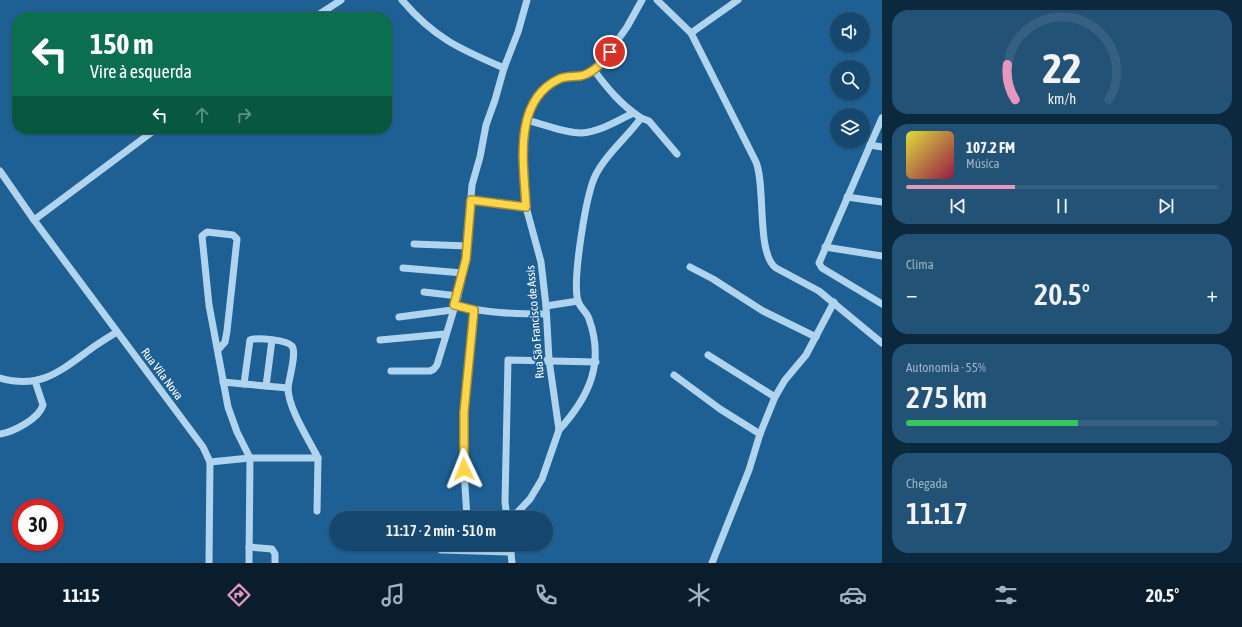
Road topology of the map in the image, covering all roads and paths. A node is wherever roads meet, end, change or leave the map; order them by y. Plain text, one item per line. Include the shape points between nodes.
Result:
1 (341, 0) edge
2 (402, 0) edge
3 (527, 0) edge
4 (642, 0) edge
5 (657, 0) edge
6 (738, 0) edge
7 (323, 12) edge
8 (691, 33) junction
9 (504, 68) junction
10 (593, 69) junction
11 (633, 113) junction
12 (641, 118) junction
13 (882, 118) edge
14 (526, 120) junction
15 (149, 134) edge
16 (870, 145) joint
17 (882, 147) edge
18 (869, 148) edge
19 (677, 154) dead end
20 (0, 171) edge
21 (847, 197) junction
22 (471, 200) junction
23 (882, 202) edge
24 (526, 207) junction
25 (34, 220) junction
26 (414, 244) dead end
27 (468, 246) junction
28 (825, 247) junction
29 (882, 256) edge
30 (690, 267) dead end
31 (403, 268) dead end
32 (463, 273) junction
33 (424, 292) dead end
34 (458, 296) junction
35 (578, 301) junction
36 (834, 302) junction
37 (882, 304) edge
38 (546, 306) junction
39 (453, 308) junction
40 (474, 310) junction
41 (546, 314) junction
42 (399, 317) dead end
43 (117, 332) junction
44 (445, 334) junction
45 (816, 338) junction
46 (272, 340) junction
47 (380, 340) dead end
48 (882, 343) edge
49 (218, 350) junction
50 (708, 355) dead end
51 (549, 360) junction
52 (596, 362) junction
53 (391, 371) dead end
54 (674, 375) dead end
55 (0, 378) edge
56 (35, 381) junction
57 (223, 382) junction
58 (244, 384) junction
59 (266, 386) junction
60 (288, 388) junction
61 (775, 397) junction
62 (559, 430) junction
63 (0, 434) edge
64 (760, 434) junction
65 (250, 458) junction
66 (318, 458) junction
67 (210, 462) junction
68 (317, 511) dead end
69 (466, 511) edge
70 (506, 511) edge
71 (519, 511) edge
72 (249, 546) junction
73 (476, 551) edge
74 (510, 552) joint
75 (209, 563) edge
76 (249, 563) edge
77 (275, 563) edge
78 (512, 563) edge
79 (712, 563) edge

1 - 7 street
2 - 9 street via 426,26 444,40
3 - 9 street
4 - 10 street, Rua São Francisco de Assis via 610,52 600,65
5 - 8 street
6 - 8 street
8 - 36 street via 759,168 765,239 770,262
9 - 22 street via 486,125
10 - 11 street via 618,100
10 - 14 street, Rua São Francisco de Assis via 582,76 561,78 548,85 539,94
11 - 12 street
11 - 14 street via 604,127 582,133
12 - 19 street via 649,122
12 - 35 street via 601,166 592,184 581,245 577,282
13 - 16 street
14 - 24 street, Rua São Francisco de Assis via 522,155
15 - 25 street
16 - 17 street
18 - 21 street
20 - 25 street, Rua Vila Nova
21 - 23 street
21 - 28 street
22 - 24 street
22 - 27 street
24 - 38 street, Rua São Francisco de Assis via 541,262
25 - 43 street, Rua Vila Nova
26 - 27 street
27 - 32 street
28 - 29 street
28 - 37 street via 819,263 822,268
30 - 45 street via 763,312
31 - 32 street
32 - 34 street
33 - 34 street
34 - 39 street
35 - 38 street
35 - 52 street via 589,317
36 - 45 street
36 - 48 street
38 - 41 street, Rua São Francisco de Assis
39 - 40 street
39 - 42 street
39 - 44 street
40 - 41 street
40 - 69 street via 464,412
41 - 51 street, Rua São Francisco de Assis
43 - 56 street via 64,369 50,377
43 - 67 street, Rua Vila Nova via 190,428
44 - 47 street
44 - 53 street via 437,365 432,370
45 - 61 street
46 - 58 street via 253,339 249,342
46 - 59 street
46 - 60 street via 286,342 293,347
49 - 49 street via 225,342 227,332 237,239 233,235 207,232 202,236
49 - 57 street
50 - 61 street
51 - 52 street
51 - 62 street, Rua São Francisco de Assis
51 - 70 street via 508,360
52 - 62 street via 591,380 576,412
54 - 64 street via 720,409
55 - 56 street via 17,382
56 - 63 street via 43,405 41,411 24,424
57 - 58 street
57 - 65 street via 234,426
58 - 59 street
59 - 60 street
60 - 66 street via 291,403
61 - 64 street
62 - 71 street, Rua São Francisco de Assis via 542,479 530,499
64 - 79 street via 749,470
65 - 66 street
65 - 67 street
65 - 72 street
66 - 68 street
67 - 75 street, Rua Vila Nova
72 - 76 street
72 - 77 street via 272,549
73 - 74 street
74 - 78 street

